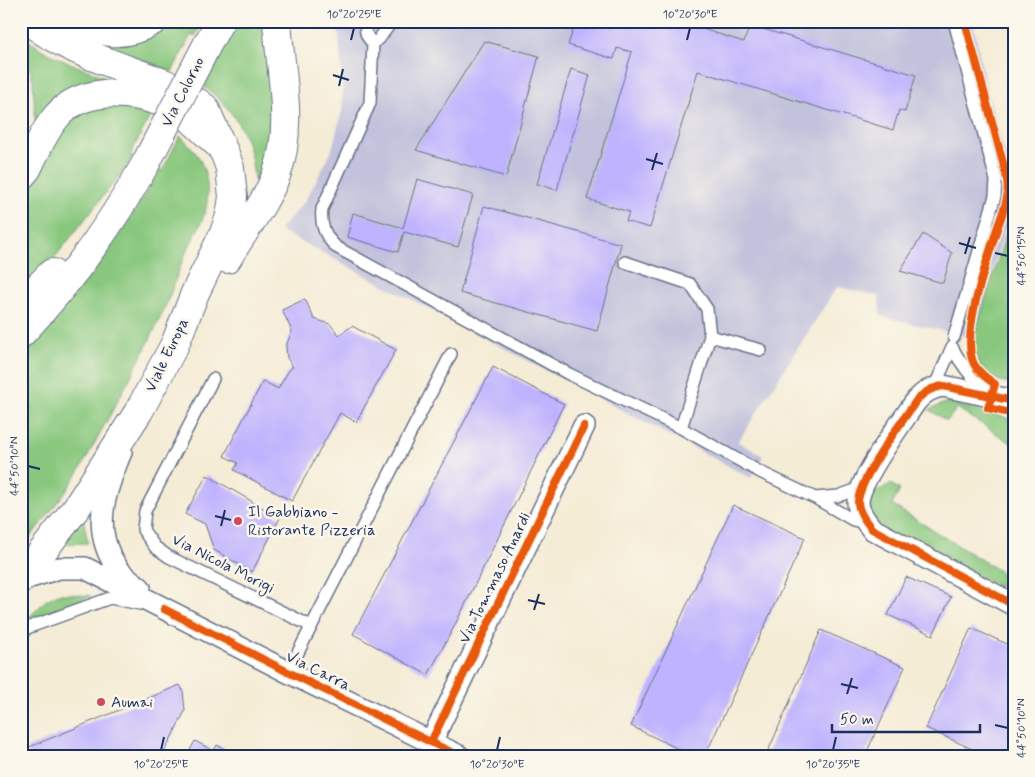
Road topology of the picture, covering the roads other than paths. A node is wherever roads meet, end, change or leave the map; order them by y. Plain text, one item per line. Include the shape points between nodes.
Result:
1 (29, 21) edge
2 (72, 21) edge
3 (153, 21) edge
4 (277, 21) edge
5 (366, 21) edge
6 (392, 21) edge
7 (954, 21) edge
8 (214, 32) edge
9 (372, 43) junction
10 (193, 109) dead end
11 (141, 172) junction
12 (21, 176) edge
13 (625, 262) dead end
14 (21, 304) edge
15 (21, 334) edge
16 (710, 336) junction
17 (954, 337) dead end
18 (175, 344) junction
19 (761, 350) dead end
20 (451, 354) dead end
21 (213, 379) dead end
22 (934, 388) junction
23 (991, 396) junction
24 (1014, 401) edge
25 (139, 411) junction
26 (584, 426) dead end
27 (681, 428) junction
28 (861, 488) junction
29 (815, 498) junction
30 (866, 522) junction
31 (21, 579) edge
32 (1014, 605) edge
33 (164, 610) junction
34 (311, 626) junction
35 (21, 635) edge
36 (288, 672) junction
37 (431, 742) junction
38 (460, 756) edge

1 - 12 main road via 39,30 162,93 92,96 75,102 53,122
2 - 3 main road via 112,33 130,32
4 - 18 main road via 285,119 279,165 268,192
5 - 9 lane via 365,32
6 - 9 lane
7 - 17 lane via 996,180 995,196
8 - 11 main road, Via Colorno, bridge
9 - 27 lane via 370,103 322,210 321,220 329,240 336,247 567,373
10 - 18 main road, Viale Europa via 205,108 230,168 233,187 230,216
11 - 14 main road via 130,188 109,203 64,260
11 - 15 main road via 85,258
13 - 16 lane via 690,284 707,309
16 - 19 lane
16 - 27 lane
18 - 25 main road, Viale Europa
20 - 34 lane
21 - 34 lane, Via Nicola Morigi via 145,511 143,530 155,547 169,557
22 - 23 street via 952,387
22 - 23 lane via 952,347 972,378
22 - 28 street via 916,401
23 - 24 street
25 - 31 main road, Viale Europa via 77,507
25 - 33 street, Via Carra via 116,463 101,521 105,545 120,571
26 - 37 street, Via Tommaso Anardi
27 - 29 lane
28 - 29 lane via 838,496
28 - 30 street via 859,509
29 - 30 lane via 853,520
30 - 32 street via 882,535
31 - 33 street, Via Carra via 59,568 85,568
33 - 35 lane via 110,598 27,628
33 - 36 street, Via Carra
34 - 36 lane
36 - 37 street, Via Carra
37 - 38 street, Via Carra

